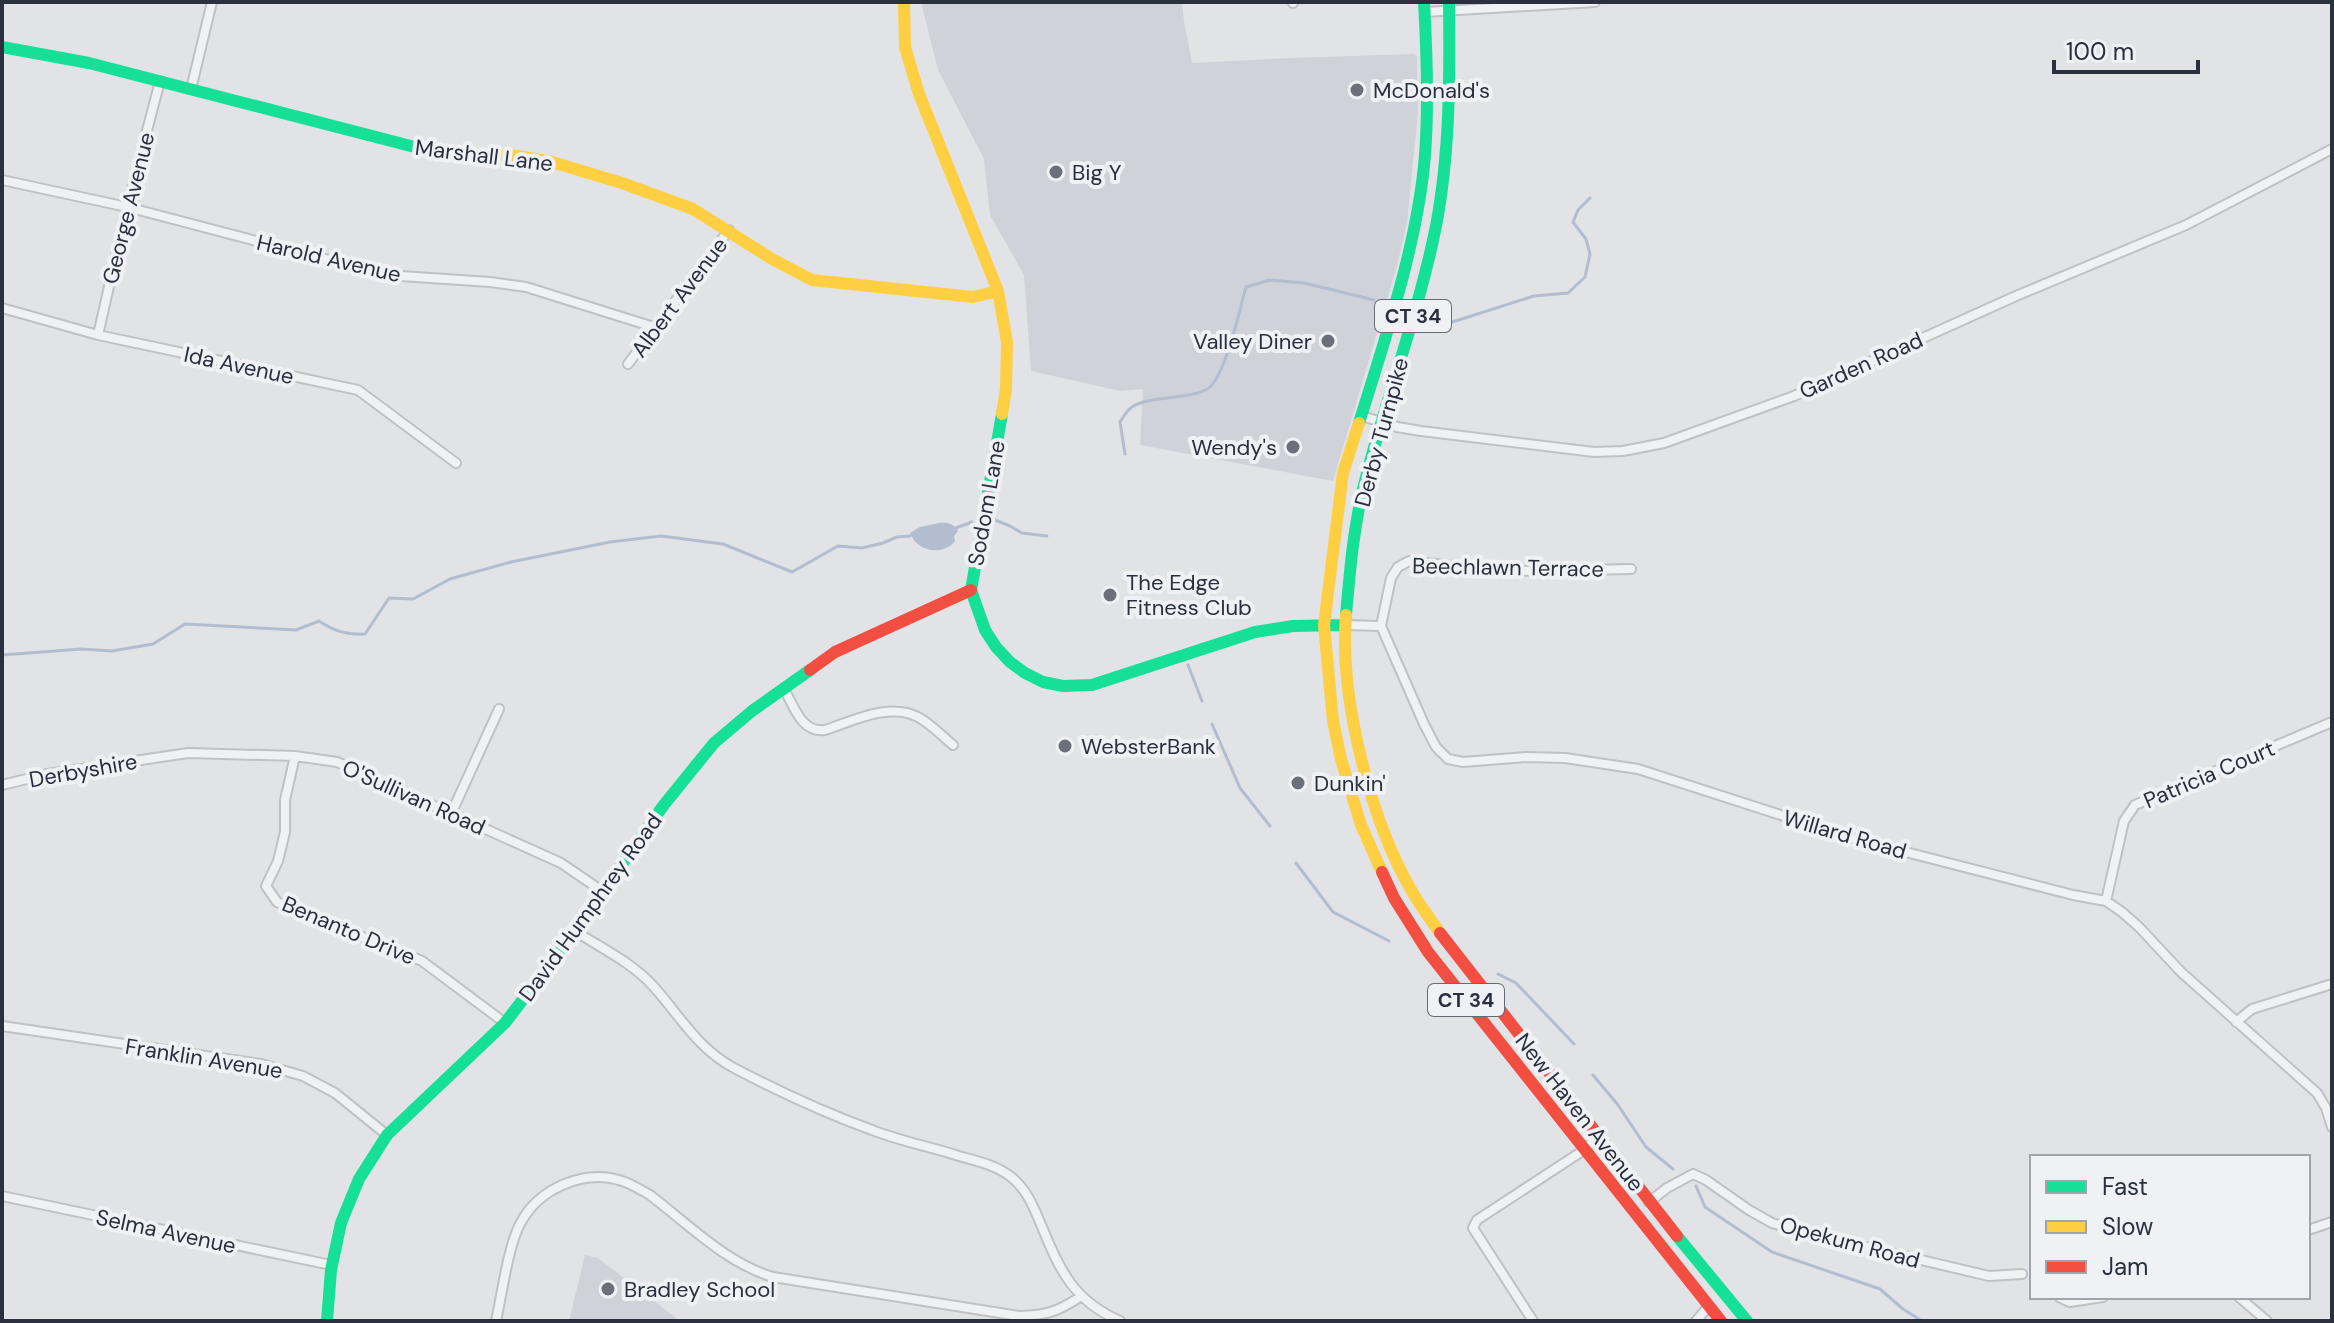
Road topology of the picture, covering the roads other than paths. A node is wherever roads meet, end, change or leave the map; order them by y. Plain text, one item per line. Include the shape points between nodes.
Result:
1 (212, 2) edge
2 (904, 2) edge
3 (1595, 2) edge
4 (1449, 6) edge
5 (1424, 7) edge
6 (1451, 40) junction
7 (1426, 41) junction
8 (2, 47) edge
9 (160, 81) junction
10 (191, 89) junction
11 (2332, 149) edge
12 (2, 180) edge
13 (127, 207) junction
14 (729, 230) junction
15 (998, 291) junction
16 (2, 308) edge
17 (657, 328) junction
18 (98, 335) junction
19 (628, 364) dead end
20 (1362, 416) junction
21 (1383, 422) junction
22 (1358, 430) junction
23 (1379, 437) junction
24 (456, 463) dead end
25 (1631, 569) dead end
26 (971, 590) junction
27 (1324, 625) junction
28 (1345, 625) junction
29 (1381, 626) junction
30 (784, 689) junction
31 (499, 709) dead end
32 (2332, 722) edge
33 (953, 745) dead end
34 (164, 756) joint
35 (295, 756) junction
36 (2, 785) edge
37 (451, 814) junction
38 (602, 891) junction
39 (2106, 901) junction
40 (575, 931) junction
41 (2332, 984) edge
42 (2236, 1022) junction
43 (505, 1023) junction
44 (2, 1026) edge
45 (2332, 1127) edge
46 (387, 1135) junction
47 (1600, 1136) junction
48 (1584, 1150) junction
49 (2, 1196) edge
50 (1649, 1202) junction
51 (2332, 1222) edge
52 (2310, 1229) edge
53 (331, 1265) junction
54 (2022, 1274) dead end
55 (1080, 1297) junction
56 (2063, 1299) edge
57 (2090, 1299) edge
58 (2241, 1299) edge
59 (1708, 1307) junction
60 (327, 1321) edge
61 (496, 1321) edge
62 (1120, 1321) edge
63 (1533, 1321) edge
64 (1696, 1321) edge
65 (1721, 1321) edge
66 (1747, 1321) edge
67 (2267, 1321) edge

1 - 10 street
2 - 15 main road, Sodom Lane via 905,47 919,94
3 - 4 street
4 - 5 street
4 - 6 main road, Derby Turnpike / CT 34
5 - 7 main road, Derby Turnpike / CT 34
6 - 7 main road
6 - 21 main road, Derby Turnpike / CT 34 via 1436,225
7 - 20 main road, Derby Turnpike / CT 34 via 1425,158 1415,222
8 - 9 main road, Marshall Lane
9 - 10 main road, Marshall Lane
9 - 13 street, George Avenue
10 - 14 main road, Marshall Lane via 434,152 552,162 693,209
11 - 21 street, Garden Road via 2186,225 1794,396 1664,443 1594,452
12 - 13 street, Harold Avenue
13 - 17 street, Harold Avenue via 386,275 526,287
13 - 18 street, George Avenue
14 - 15 main road, Marshall Lane via 812,280 973,297
14 - 17 street, Albert Avenue
15 - 26 main road, Sodom Lane via 1007,342 1006,389
16 - 18 street, Ida Avenue
17 - 19 street, Albert Avenue
18 - 24 street, Ida Avenue via 358,390
20 - 21 street, Garden Road
20 - 22 main road, Derby Turnpike / CT 34
21 - 23 main road, Derby Turnpike / CT 34
22 - 23 main road
22 - 27 main road, Derby Turnpike / CT 34 via 1343,473
23 - 28 main road, Derby Turnpike / CT 34 via 1352,546
25 - 29 street, Beechlawn Terrace via 1500,570 1409,561 1391,578
26 - 27 main road, Sodom Lane via 976,613 1005,657 1019,670 1062,685 1104,682 1282,626
26 - 30 main road, David Humphrey Road via 835,652
27 - 28 main road, Sodom Lane
27 - 48 main road, New Haven Avenue / CT 34 via 1341,759 1361,825 1394,898 1428,952
28 - 29 street
28 - 47 main road, New Haven Avenue / CT 34 via 1348,686 1360,755 1379,821 1412,892
29 - 39 street, Willard Road via 1424,724 1448,759 1565,758 1638,769 1855,839
30 - 33 street via 804,724 814,731 896,711 921,719
30 - 38 main road, David Humphrey Road via 702,757
31 - 37 street
32 - 39 street, Patricia Court via 2135,805 2124,821
34 - 35 street, O'Sullivan Road
34 - 36 street, Derbyshire
35 - 37 street, O'Sullivan Road via 337,762
35 - 43 street, Benanto Drive via 285,800 285,832 266,886 277,902 422,961
37 - 38 street, O'Sullivan Road via 561,863
38 - 40 main road, David Humphrey Road
39 - 42 street, Willard Road
40 - 43 main road, David Humphrey Road
40 - 55 street via 640,974 694,1037 732,1067 873,1131 990,1165 1010,1177 1032,1204 1055,1259
41 - 42 street via 2252,1009
42 - 45 street, Willard Road via 2317,1093
43 - 46 main road, David Humphrey Road
44 - 46 street, Franklin Avenue via 261,1064 303,1076 335,1093
46 - 53 main road, David Humphrey Road via 358,1179
47 - 48 street
47 - 50 main road, New Haven Avenue / CT 34
48 - 59 main road, New Haven Avenue / CT 34
48 - 63 street via 1477,1220 1473,1228
49 - 53 street, Selma Avenue
50 - 54 street, Opekum Road via 1693,1174 1772,1223 1989,1276
50 - 66 main road, New Haven Avenue / CT 34
51 - 52 street
53 - 60 main road, David Humphrey Road
55 - 61 street via 1045,1316 1019,1316 773,1277 733,1259 650,1195 621,1180 600,1178 553,1190 526,1214 515,1237
55 - 62 street
56 - 57 street
58 - 67 street
59 - 64 street
59 - 65 main road, New Haven Avenue / CT 34

